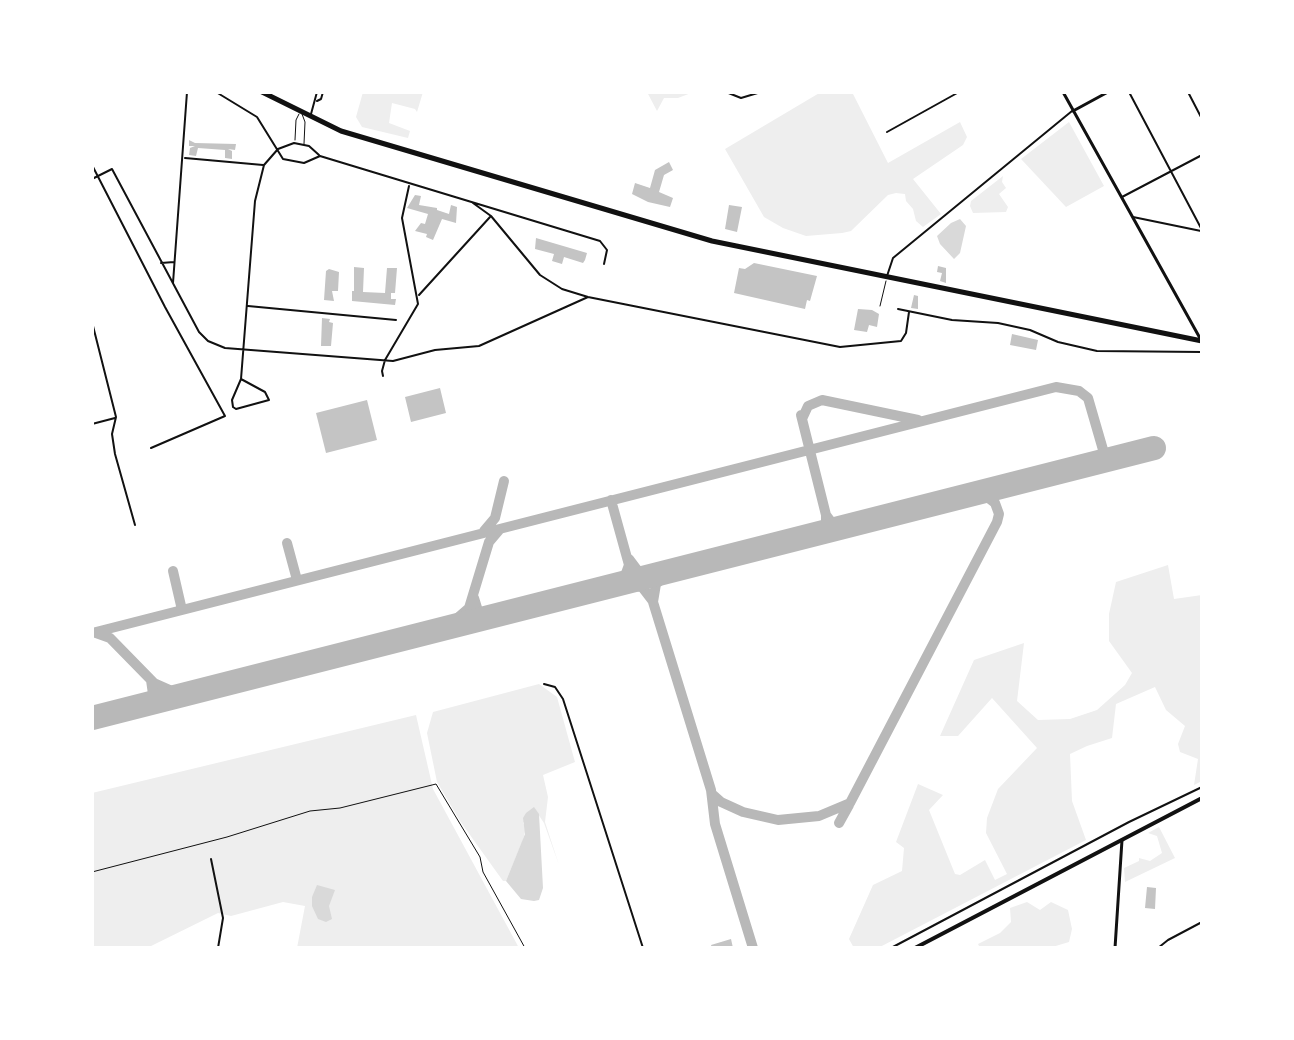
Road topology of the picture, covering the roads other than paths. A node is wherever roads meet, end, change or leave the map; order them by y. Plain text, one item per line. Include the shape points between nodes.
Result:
1 (187, 92) edge
2 (216, 92) edge
3 (262, 92) edge
4 (317, 92) edge
5 (323, 92) edge
6 (726, 92) edge
7 (761, 92) edge
8 (959, 92) edge
9 (1063, 92) edge
10 (1108, 92) edge
11 (1129, 92) edge
12 (1188, 92) edge
13 (316, 101) junction
14 (1073, 111) junction
15 (301, 112) junction
16 (310, 117) junction
17 (1202, 119) edge
18 (887, 132) dead end
19 (294, 143) junction
20 (304, 144) junction
21 (278, 149) junction
22 (1202, 155) edge
23 (320, 156) junction
24 (183, 158) junction
25 (92, 165) edge
26 (264, 165) junction
27 (1173, 170) junction
28 (98, 176) junction
29 (92, 179) edge
30 (409, 184) junction
31 (1121, 197) junction
32 (473, 203) junction
33 (491, 216) junction
34 (1132, 217) junction
35 (1202, 231) edge
36 (175, 262) junction
37 (161, 263) junction
38 (604, 264) dead end
39 (887, 278) junction
40 (173, 284) junction
41 (418, 296) junction
42 (588, 297) junction
43 (247, 306) junction
44 (880, 306) dead end
45 (898, 309) dead end
46 (909, 312) junction
47 (396, 320) dead end
48 (92, 322) edge
49 (93, 328) edge
50 (1202, 341) edge
51 (243, 350) junction
52 (1202, 352) edge
53 (385, 360) junction
54 (383, 376) dead end
55 (241, 379) junction
56 (116, 417) junction
57 (92, 424) edge
58 (151, 448) dead end
59 (135, 525) dead end
60 (544, 684) dead end
61 (1202, 787) edge
62 (1202, 798) edge
63 (1123, 838) junction
64 (211, 859) dead end
65 (92, 872) edge
66 (1202, 922) edge
67 (218, 948) edge
68 (525, 948) edge
69 (643, 948) edge
70 (891, 948) edge
71 (915, 948) edge
72 (1115, 948) edge
73 (1158, 948) edge

1 - 24 street
2 - 21 street via 254,114
3 - 15 highway
4 - 13 street
5 - 13 street
6 - 7 street via 746,98
8 - 18 street
9 - 14 street
10 - 14 street
11 - 27 street
12 - 17 street
13 - 16 street
14 - 31 street
14 - 39 street via 893,258
15 - 16 highway
15 - 19 lane
15 - 20 lane
16 - 39 highway via 359,137 697,237
19 - 20 street
19 - 21 street
20 - 23 street
21 - 23 street via 281,157 296,163
21 - 26 street
22 - 27 street
23 - 30 street
24 - 26 street
24 - 36 street
25 - 28 street
26 - 43 street via 255,201
27 - 31 street
27 - 35 street
28 - 29 street
28 - 37 street via 112,169
28 - 58 street via 225,416
30 - 32 street
30 - 41 street via 402,218
31 - 34 street
32 - 33 street
32 - 38 street via 600,241 607,250
33 - 41 street
33 - 42 street via 540,275
34 - 35 street
34 - 50 street
36 - 37 street
36 - 40 street
37 - 40 street
39 - 44 lane
39 - 50 highway
40 - 51 street via 202,336 219,347
41 - 53 street via 417,308
42 - 46 street via 840,347 901,341
42 - 53 street via 479,346
43 - 47 street
43 - 51 street
45 - 46 street
46 - 52 street via 1019,327 1103,352
48 - 49 street
49 - 56 street
51 - 53 street
51 - 55 street
53 - 54 street
55 - 55 street via 233,407 269,400 265,392
56 - 57 street
56 - 59 street via 115,454
60 - 69 street via 555,687 563,699
61 - 70 street
62 - 63 main road
63 - 71 main road
63 - 72 street
64 - 67 street via 223,918
65 - 68 lane via 310,811 436,784
66 - 73 street

